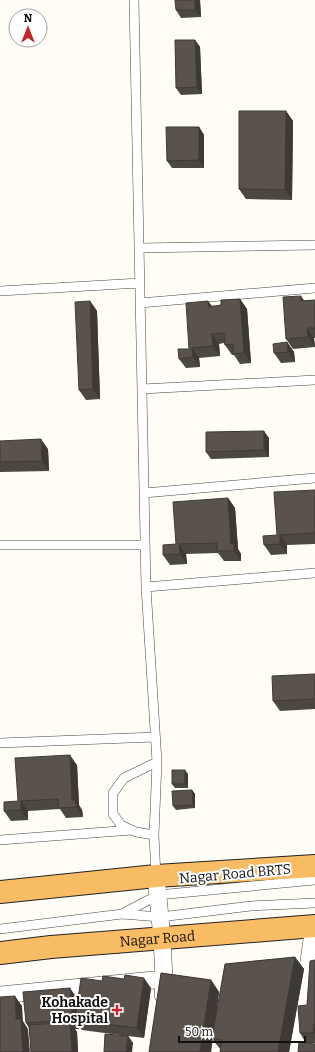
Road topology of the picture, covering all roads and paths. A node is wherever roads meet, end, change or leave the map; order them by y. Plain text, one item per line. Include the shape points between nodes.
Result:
1 (134, 0) edge
2 (315, 245) edge
3 (140, 248) junction
4 (140, 283) junction
5 (315, 288) edge
6 (0, 291) edge
7 (140, 303) junction
8 (315, 380) edge
9 (142, 389) junction
10 (315, 478) edge
11 (144, 493) junction
12 (0, 545) edge
13 (145, 545) junction
14 (315, 573) edge
15 (146, 587) junction
16 (155, 736) junction
17 (0, 743) edge
18 (157, 762) junction
19 (132, 830) junction
20 (154, 835) junction
21 (0, 840) edge
22 (315, 866) edge
23 (315, 880) edge
24 (157, 885) junction
25 (0, 892) edge
26 (315, 903) edge
27 (122, 914) junction
28 (314, 926) edge
29 (161, 927) junction
30 (0, 929) edge
31 (0, 953) edge
32 (164, 979) junction
33 (0, 995) edge
34 (160, 1011) edge
35 (296, 1052) edge

1 - 3 lane
2 - 3 lane
3 - 4 lane
4 - 6 lane
4 - 7 lane
5 - 7 lane
7 - 9 lane
8 - 9 lane
9 - 11 lane
10 - 11 lane
11 - 13 lane
12 - 13 lane
13 - 15 lane
14 - 15 lane
15 - 16 lane
16 - 17 lane
16 - 18 lane
18 - 19 lane via 124,778 113,793 113,814 121,825
18 - 20 lane
19 - 20 lane
19 - 21 lane
20 - 24 lane
22 - 24 highway
23 - 24 lane, Nagar Road BRTS
24 - 25 highway
24 - 27 lane
24 - 29 street
26 - 29 lane via 252,906
27 - 29 lane
27 - 30 lane
28 - 29 highway, Nagar Road
28 - 35 street
29 - 31 highway, Nagar Road via 51,947
29 - 32 street
32 - 33 street
32 - 34 street

